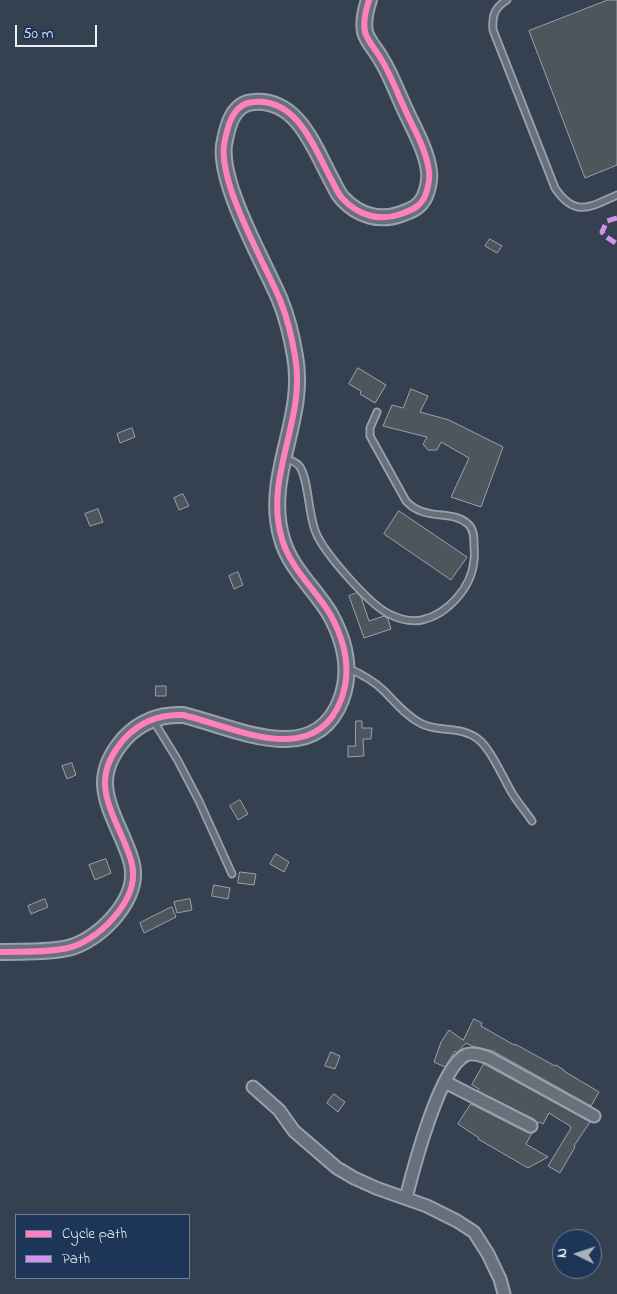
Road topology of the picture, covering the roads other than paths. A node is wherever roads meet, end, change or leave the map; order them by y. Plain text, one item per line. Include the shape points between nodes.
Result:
1 (369, 0) edge
2 (507, 0) edge
3 (617, 194) edge
4 (377, 412) dead end
5 (283, 458) junction
6 (348, 668) junction
7 (152, 718) junction
8 (532, 821) dead end
9 (232, 874) dead end
10 (0, 952) edge
11 (444, 1082) junction
12 (253, 1087) dead end
13 (594, 1116) dead end
14 (530, 1126) dead end
15 (406, 1198) junction
16 (504, 1294) edge

1 - 5 street via 365,33 383,61 429,170 429,184 419,206 398,216 384,218 357,211 340,197 307,134 293,115 269,102 249,102 234,112 227,129 225,168 234,198 282,305 295,354 298,379 296,407
2 - 3 lane via 494,11 493,30 555,188 574,208 591,206
4 - 5 lane via 370,436 406,501 421,512 462,520 474,533 474,561 469,579 455,601 432,617 408,620 389,614 346,574 326,552 315,532 299,466
5 - 6 street via 277,518 283,542 297,570 330,615 344,648
6 - 7 street via 338,709 322,730 307,737 262,737 183,715
6 - 8 lane via 382,689 420,724 465,732 479,740
7 - 9 lane via 177,758
7 - 10 street via 114,750 106,775 106,802 134,870 132,889 119,912 94,936 70,947 50,951
11 - 13 street via 457,1062 466,1054 473,1054 489,1058
11 - 14 street
11 - 15 street via 415,1162
12 - 15 street via 279,1110 294,1131 337,1168
15 - 16 street via 474,1232 488,1254

